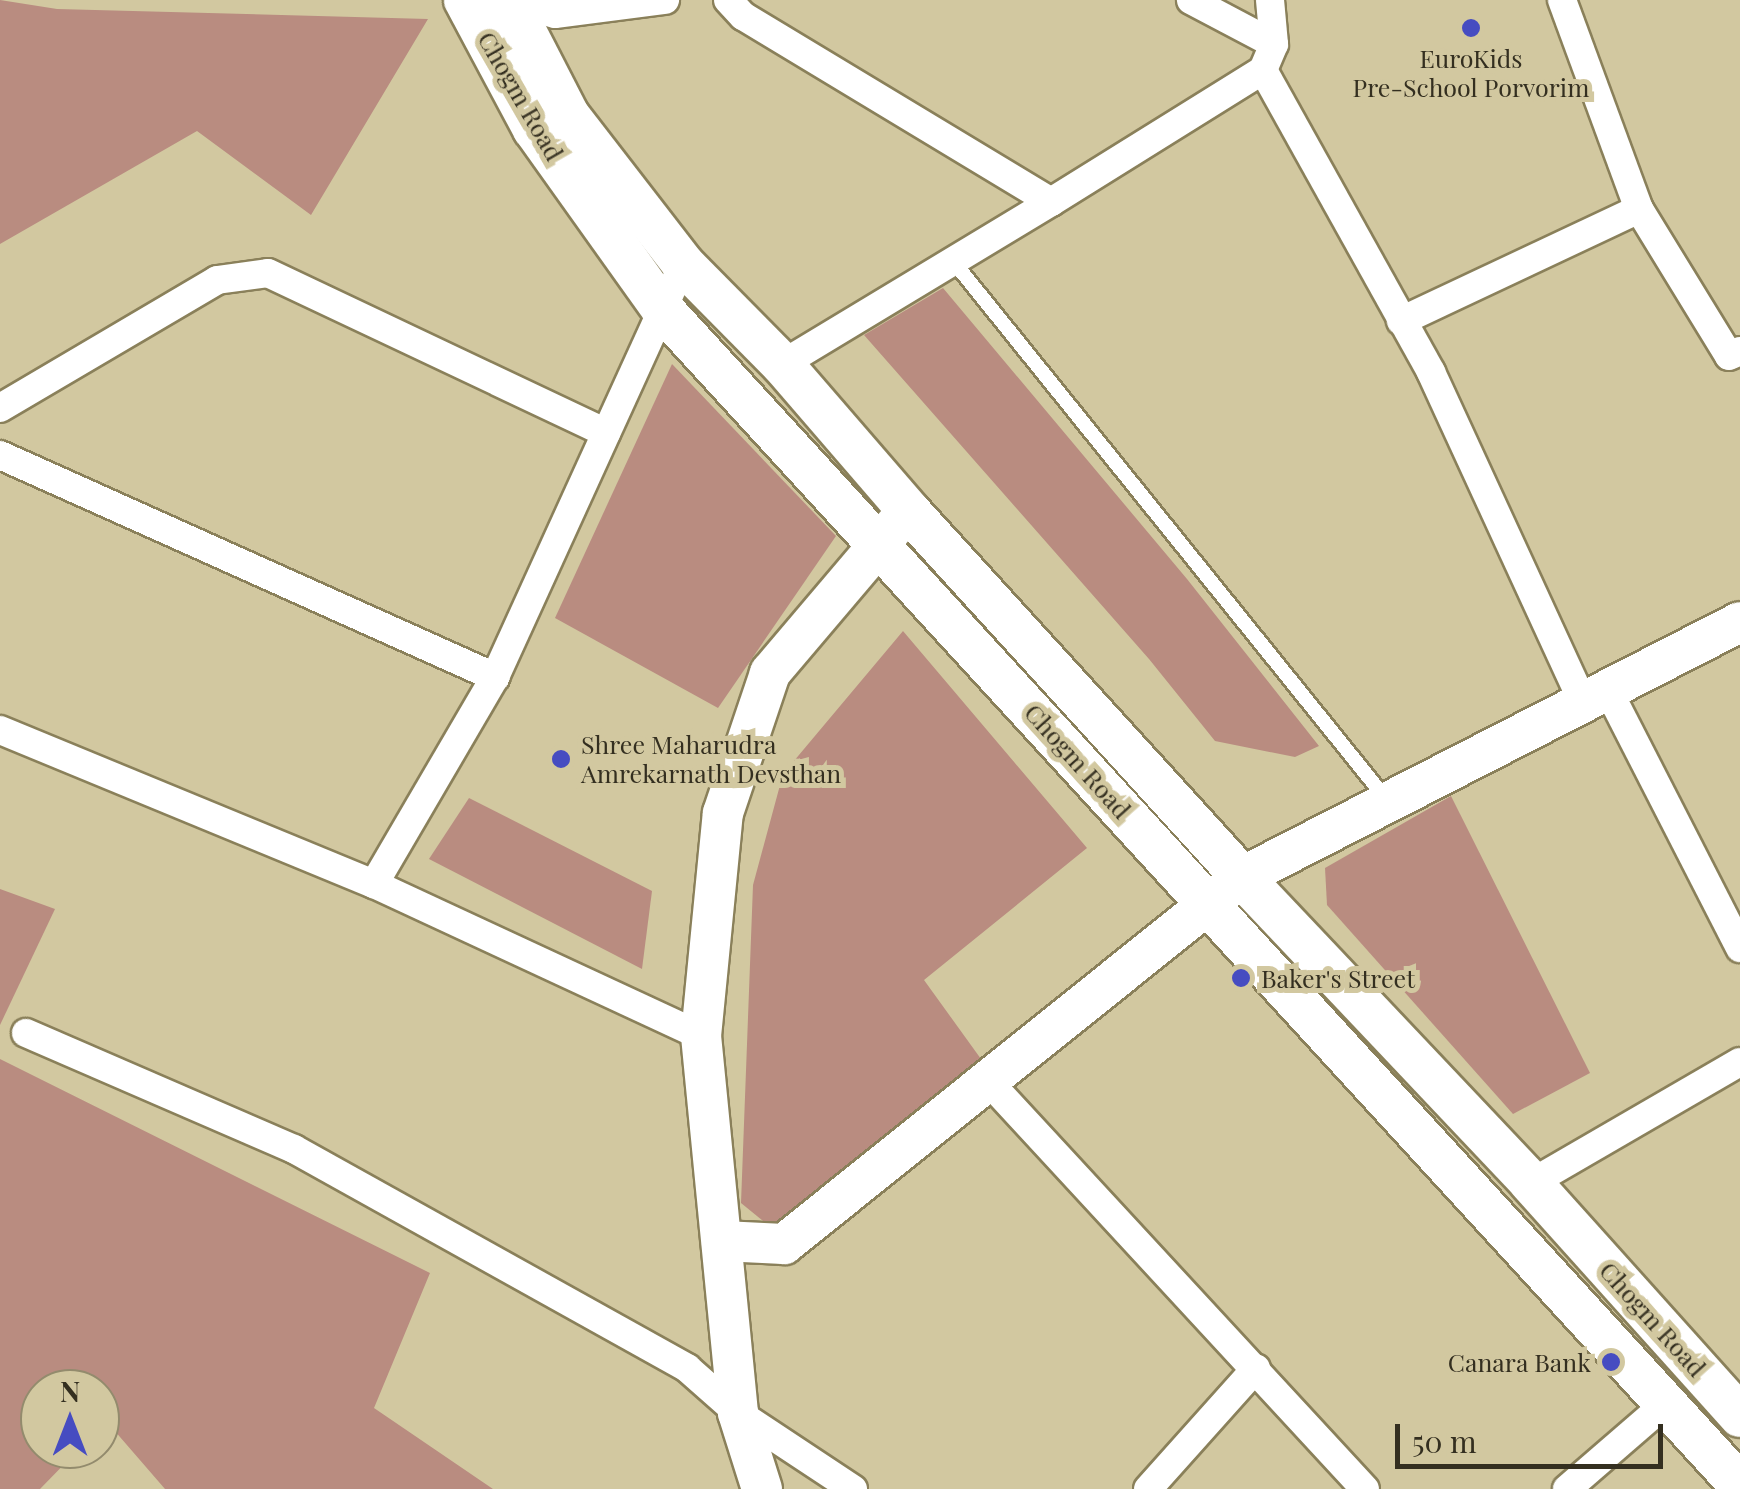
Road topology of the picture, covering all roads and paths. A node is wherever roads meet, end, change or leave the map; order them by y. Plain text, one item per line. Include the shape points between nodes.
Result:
1 (466, 0) edge
2 (508, 0) edge
3 (665, 0) edge
4 (728, 0) edge
5 (1192, 0) edge
6 (1270, 0) edge
7 (1562, 0) edge
8 (1268, 57) junction
9 (1051, 202) junction
10 (1639, 209) junction
11 (953, 261) junction
12 (684, 264) junction
13 (663, 310) junction
14 (1402, 321) junction
15 (1740, 351) edge
16 (782, 364) junction
17 (0, 408) edge
18 (606, 433) junction
19 (0, 455) edge
20 (908, 510) junction
21 (878, 543) junction
22 (1740, 622) edge
23 (496, 678) junction
24 (1596, 697) junction
25 (0, 730) edge
26 (1387, 800) junction
27 (1242, 876) junction
28 (374, 884) junction
29 (1206, 906) junction
30 (1740, 948) edge
31 (26, 1033) dead end
32 (700, 1036) junction
33 (1740, 1062) edge
34 (990, 1082) junction
35 (1531, 1183) junction
36 (722, 1241) junction
37 (1256, 1368) junction
38 (1665, 1404) junction
39 (738, 1413) junction
40 (1740, 1416) edge
41 (1740, 1485) edge
42 (762, 1489) edge
43 (853, 1489) edge
44 (1148, 1489) edge
45 (1365, 1489) edge
46 (1566, 1489) edge

1 - 13 main road, Chogm Road via 534,129
2 - 3 street via 555,14
2 - 12 main road, Chogm Road via 568,115
4 - 9 street via 743,16
5 - 8 street
6 - 8 street
7 - 10 street
8 - 9 street
8 - 14 street
9 - 11 street
10 - 14 street
10 - 15 street via 1728,356
11 - 16 street
11 - 26 lane
12 - 13 street
12 - 16 main road, Chogm Road
13 - 18 street
13 - 21 main road, Chogm Road
14 - 24 street
16 - 20 main road, Chogm Road
17 - 18 street via 218,280 268,272
18 - 23 street
19 - 23 street
20 - 21 street
20 - 27 main road, Chogm Road
21 - 29 main road, Chogm Road
21 - 32 street via 770,673 724,814
22 - 24 street
23 - 28 street
24 - 26 street
24 - 30 street
25 - 28 street
26 - 27 street
27 - 29 street
27 - 35 main road, Chogm Road
28 - 32 street
29 - 34 street
29 - 38 main road, Chogm Road
31 - 39 street via 294,1149 688,1368
32 - 36 street
33 - 35 street
34 - 36 street via 784,1244
34 - 37 street
35 - 40 main road, Chogm Road
36 - 39 street
37 - 44 street
37 - 45 street
38 - 41 main road, Chogm Road
38 - 46 street
39 - 42 street
39 - 43 street

